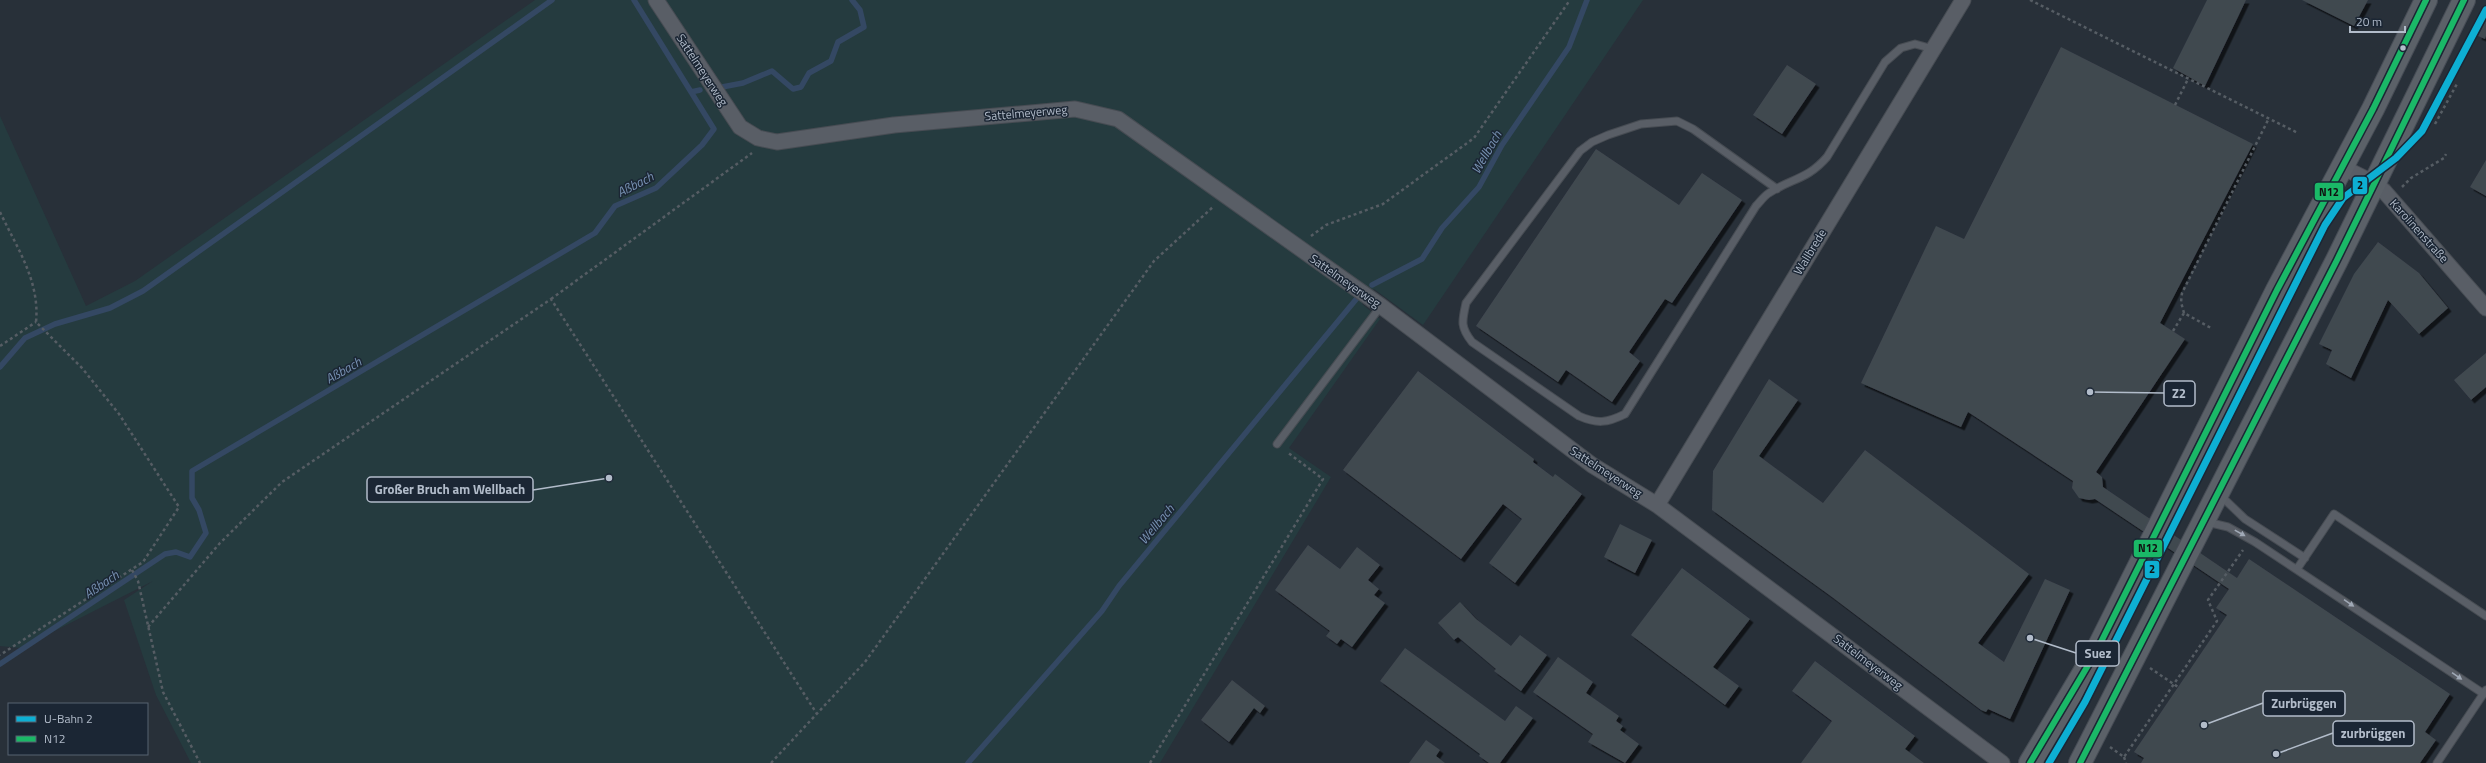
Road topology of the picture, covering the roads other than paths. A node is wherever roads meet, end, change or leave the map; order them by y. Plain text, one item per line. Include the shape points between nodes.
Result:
1 (656, 0) edge
2 (1964, 0) edge
3 (2426, 0) edge
4 (2464, 0) edge
5 (1933, 49) junction
6 (2342, 168) junction
7 (2374, 183) junction
8 (1777, 189) junction
9 (1381, 306) junction
10 (2486, 308) edge
11 (1277, 444) road end
12 (2218, 492) junction
13 (1657, 505) junction
14 (2203, 521) junction
15 (2305, 558) junction
16 (2297, 568) junction
17 (2486, 616) edge
18 (2485, 692) edge
19 (2002, 763) edge
20 (2030, 763) edge
21 (2080, 763) edge
22 (2437, 763) edge

1 - 9 street, Sattelmeyerweg via 740,127 758,138 777,142 894,125 1076,109 1118,119
2 - 5 street, Wallbrede
3 - 6 main road
4 - 7 main road
5 - 8 lane via 1915,44 1901,48 1885,62 1827,157 1815,170
5 - 13 street, Wallbrede
6 - 7 street, Karolinenstraße
6 - 20 main road via 2277,290 2099,645
7 - 10 street, Karolinenstraße via 2392,200
7 - 12 main road
8 - 8 lane via 1756,206 1625,414 1610,422 1595,422 1579,416 1472,342 1464,332 1462,320 1466,303 1580,151 1592,142 1641,124 1677,121 1693,129
9 - 11 lane
9 - 13 street, Sattelmeyerweg via 1592,465
12 - 14 main road
12 - 15 lane via 2245,519
13 - 19 street, Sattelmeyerweg
14 -> 16 lane via 2218,523 2238,531
14 - 21 main road
15 - 16 lane
15 - 17 lane via 2334,514
16 -> 18 lane
18 - 22 lane

